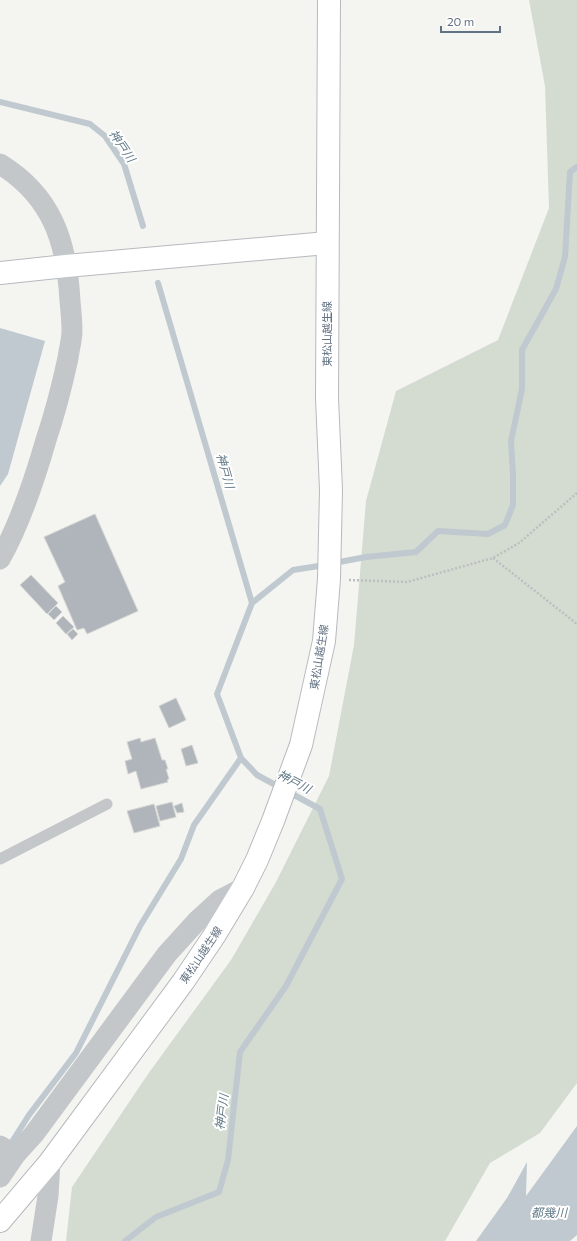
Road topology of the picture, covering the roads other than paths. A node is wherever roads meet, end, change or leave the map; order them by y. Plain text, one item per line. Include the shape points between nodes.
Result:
1 (329, 0) edge
2 (0, 164) edge
3 (327, 244) junction
4 (66, 266) junction
5 (0, 273) edge
6 (0, 559) edge
7 (107, 804) dead end
8 (0, 859) edge
9 (243, 888) junction
10 (7, 1150) edge
11 (50, 1162) junction
12 (0, 1177) edge
13 (0, 1221) edge
14 (41, 1241) edge

1 - 3 main road, 東松山越生線
2 - 4 street via 28,186 53,220
3 - 4 main road
3 - 9 main road, 東松山越生線 via 327,398 331,490 329,579 324,640 301,745 273,821
4 - 5 main road
4 - 6 street via 72,332 62,389 37,473
7 - 8 lane
9 - 10 street via 220,900 167,954 34,1134
9 - 11 main road, 東松山越生線 via 183,982
10 - 12 street
11 - 13 main road, 東松山越生線
11 - 14 street

